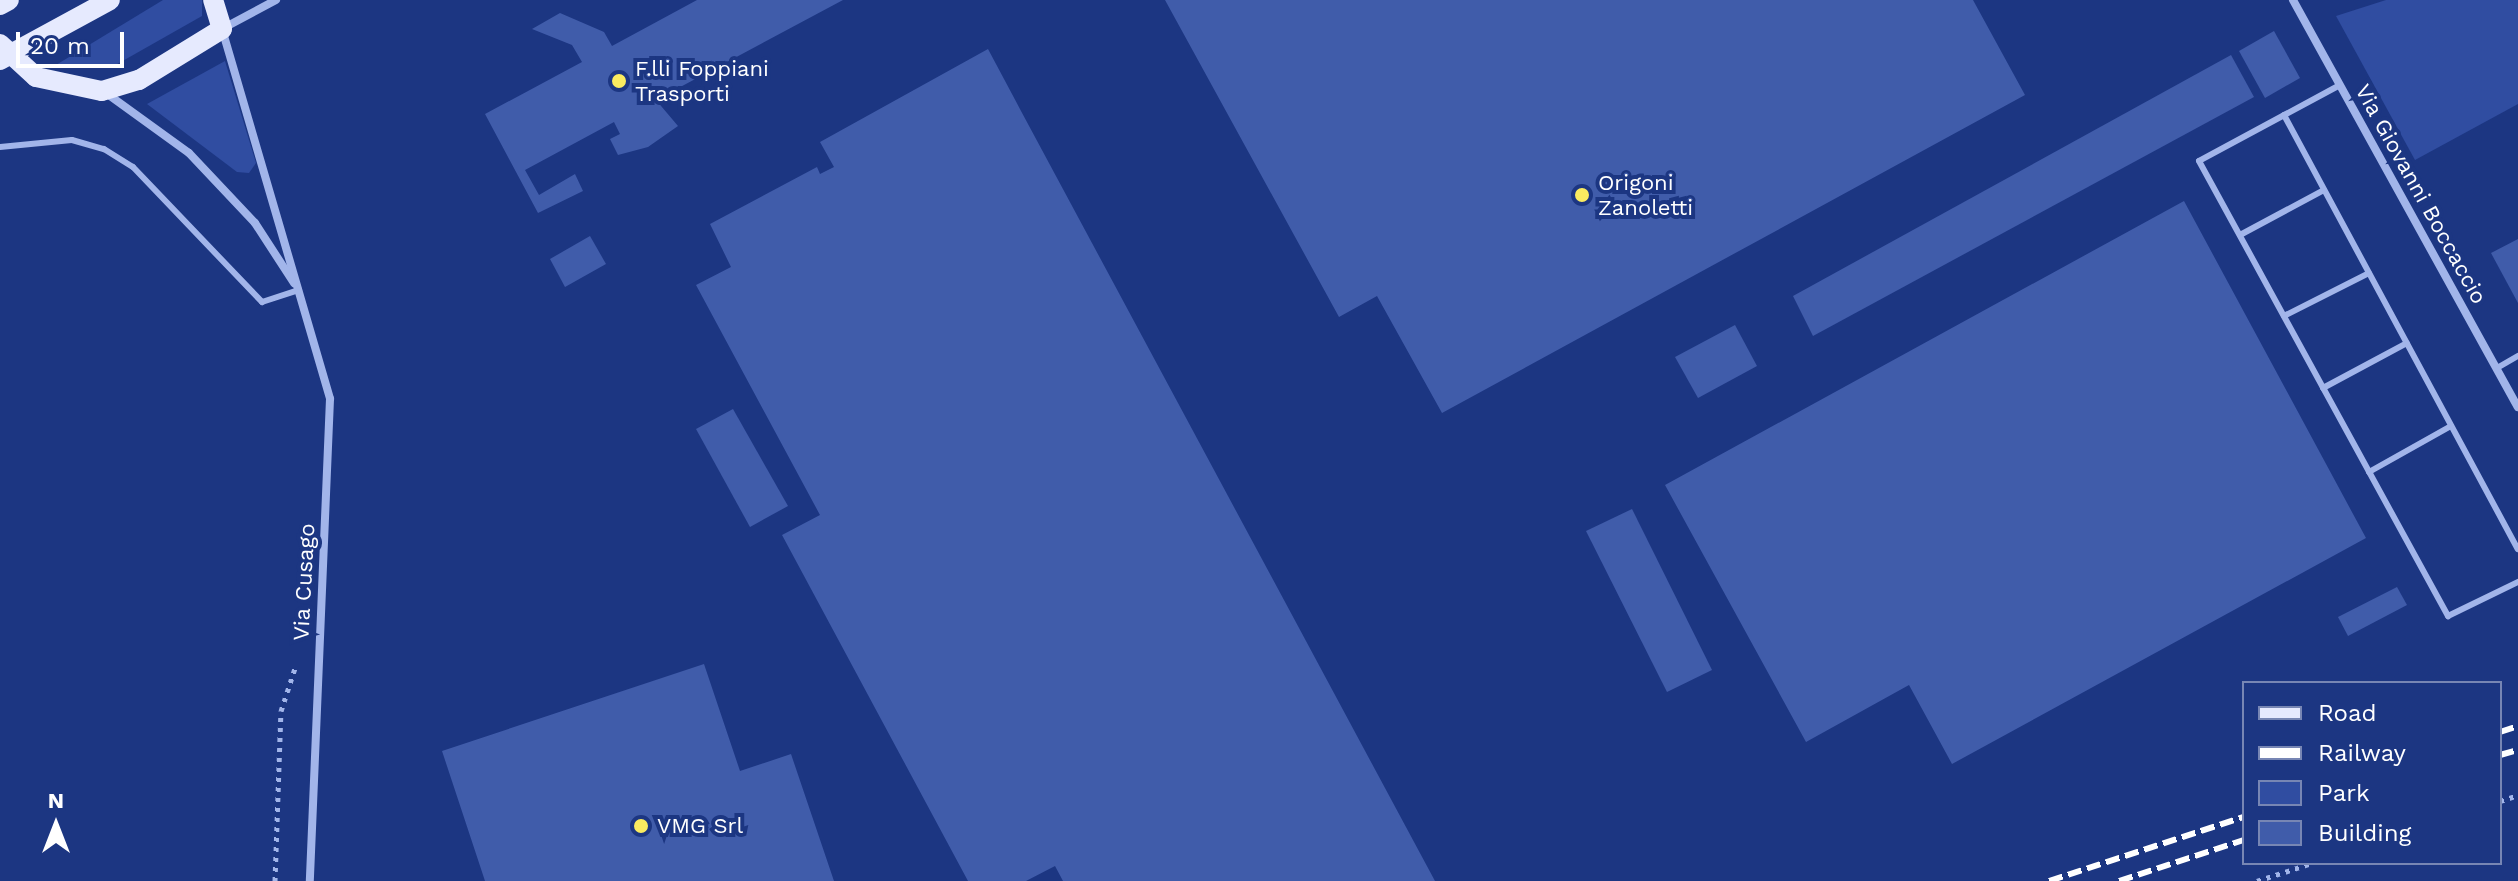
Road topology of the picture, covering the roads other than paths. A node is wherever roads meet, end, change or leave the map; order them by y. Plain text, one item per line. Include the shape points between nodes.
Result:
1 (9, 0) edge
2 (110, 0) edge
3 (213, 0) edge
4 (276, 0) edge
5 (2294, 0) edge
6 (0, 5) edge
7 (222, 29) junction
8 (3, 53) edge
9 (2340, 85) junction
10 (102, 91) junction
11 (2284, 115) junction
12 (0, 147) edge
13 (2324, 190) junction
14 (2240, 235) junction
15 (2369, 273) junction
16 (299, 290) junction
17 (2284, 316) junction
18 (2407, 343) junction
19 (2518, 356) edge
20 (2497, 368) junction
21 (2323, 388) junction
22 (2518, 407) edge
23 (2451, 426) junction
24 (2369, 472) junction
25 (2518, 549) edge
26 (2518, 582) edge
27 (310, 881) edge

1 - 6 main road
2 - 8 main road
3 - 7 main road
4 - 7 street
5 - 9 street, Via Giovanni Boccaccio
7 - 10 main road via 139,80
7 - 16 street, Via Cusago
8 - 10 main road via 36,77
9 - 11 lane
9 - 20 street, Via Giovanni Boccaccio
10 - 16 street, Via Cusago via 189,153 255,223
11 - 13 lane
11 - 14 lane via 2199,161
12 - 16 lane via 72,140 104,149 133,167 262,302
13 - 14 lane
13 - 15 lane
14 - 17 lane
15 - 17 lane
15 - 18 lane
16 - 27 street, Via Cusago via 330,399
17 - 21 lane
18 - 21 lane
18 - 23 lane
19 - 20 lane
20 - 22 street, Via Giovanni Boccaccio
21 - 24 lane
23 - 24 lane
23 - 25 lane
24 - 26 lane via 2448,616

